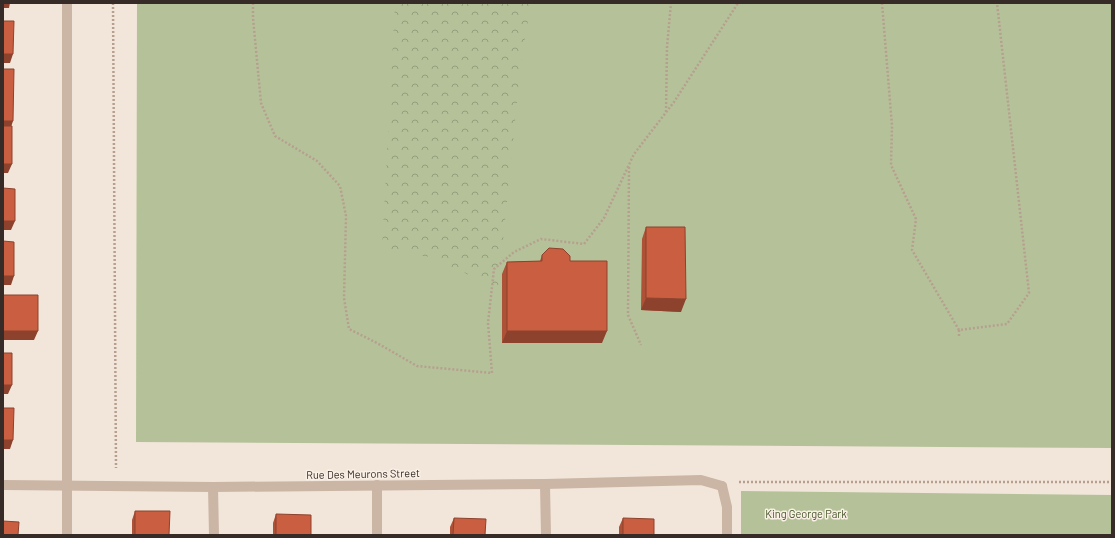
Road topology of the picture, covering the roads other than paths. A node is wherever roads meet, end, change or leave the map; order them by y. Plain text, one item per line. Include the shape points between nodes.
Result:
1 (67, 3) edge
2 (545, 484) junction
3 (3, 485) edge
4 (377, 485) junction
5 (67, 486) junction
6 (213, 487) junction
7 (67, 535) edge
8 (214, 535) edge
9 (377, 535) edge
10 (546, 535) edge
11 (727, 535) edge

1 - 5 street
2 - 4 street, Rue Des Meurons Street
2 - 10 street
2 - 11 street, Rue Des Meurons Street via 701,480 722,486 727,507
3 - 5 street, Rue Des Meurons Street
4 - 6 street, Rue Des Meurons Street
4 - 9 street
5 - 6 street, Rue Des Meurons Street
5 - 7 street
6 - 8 street

